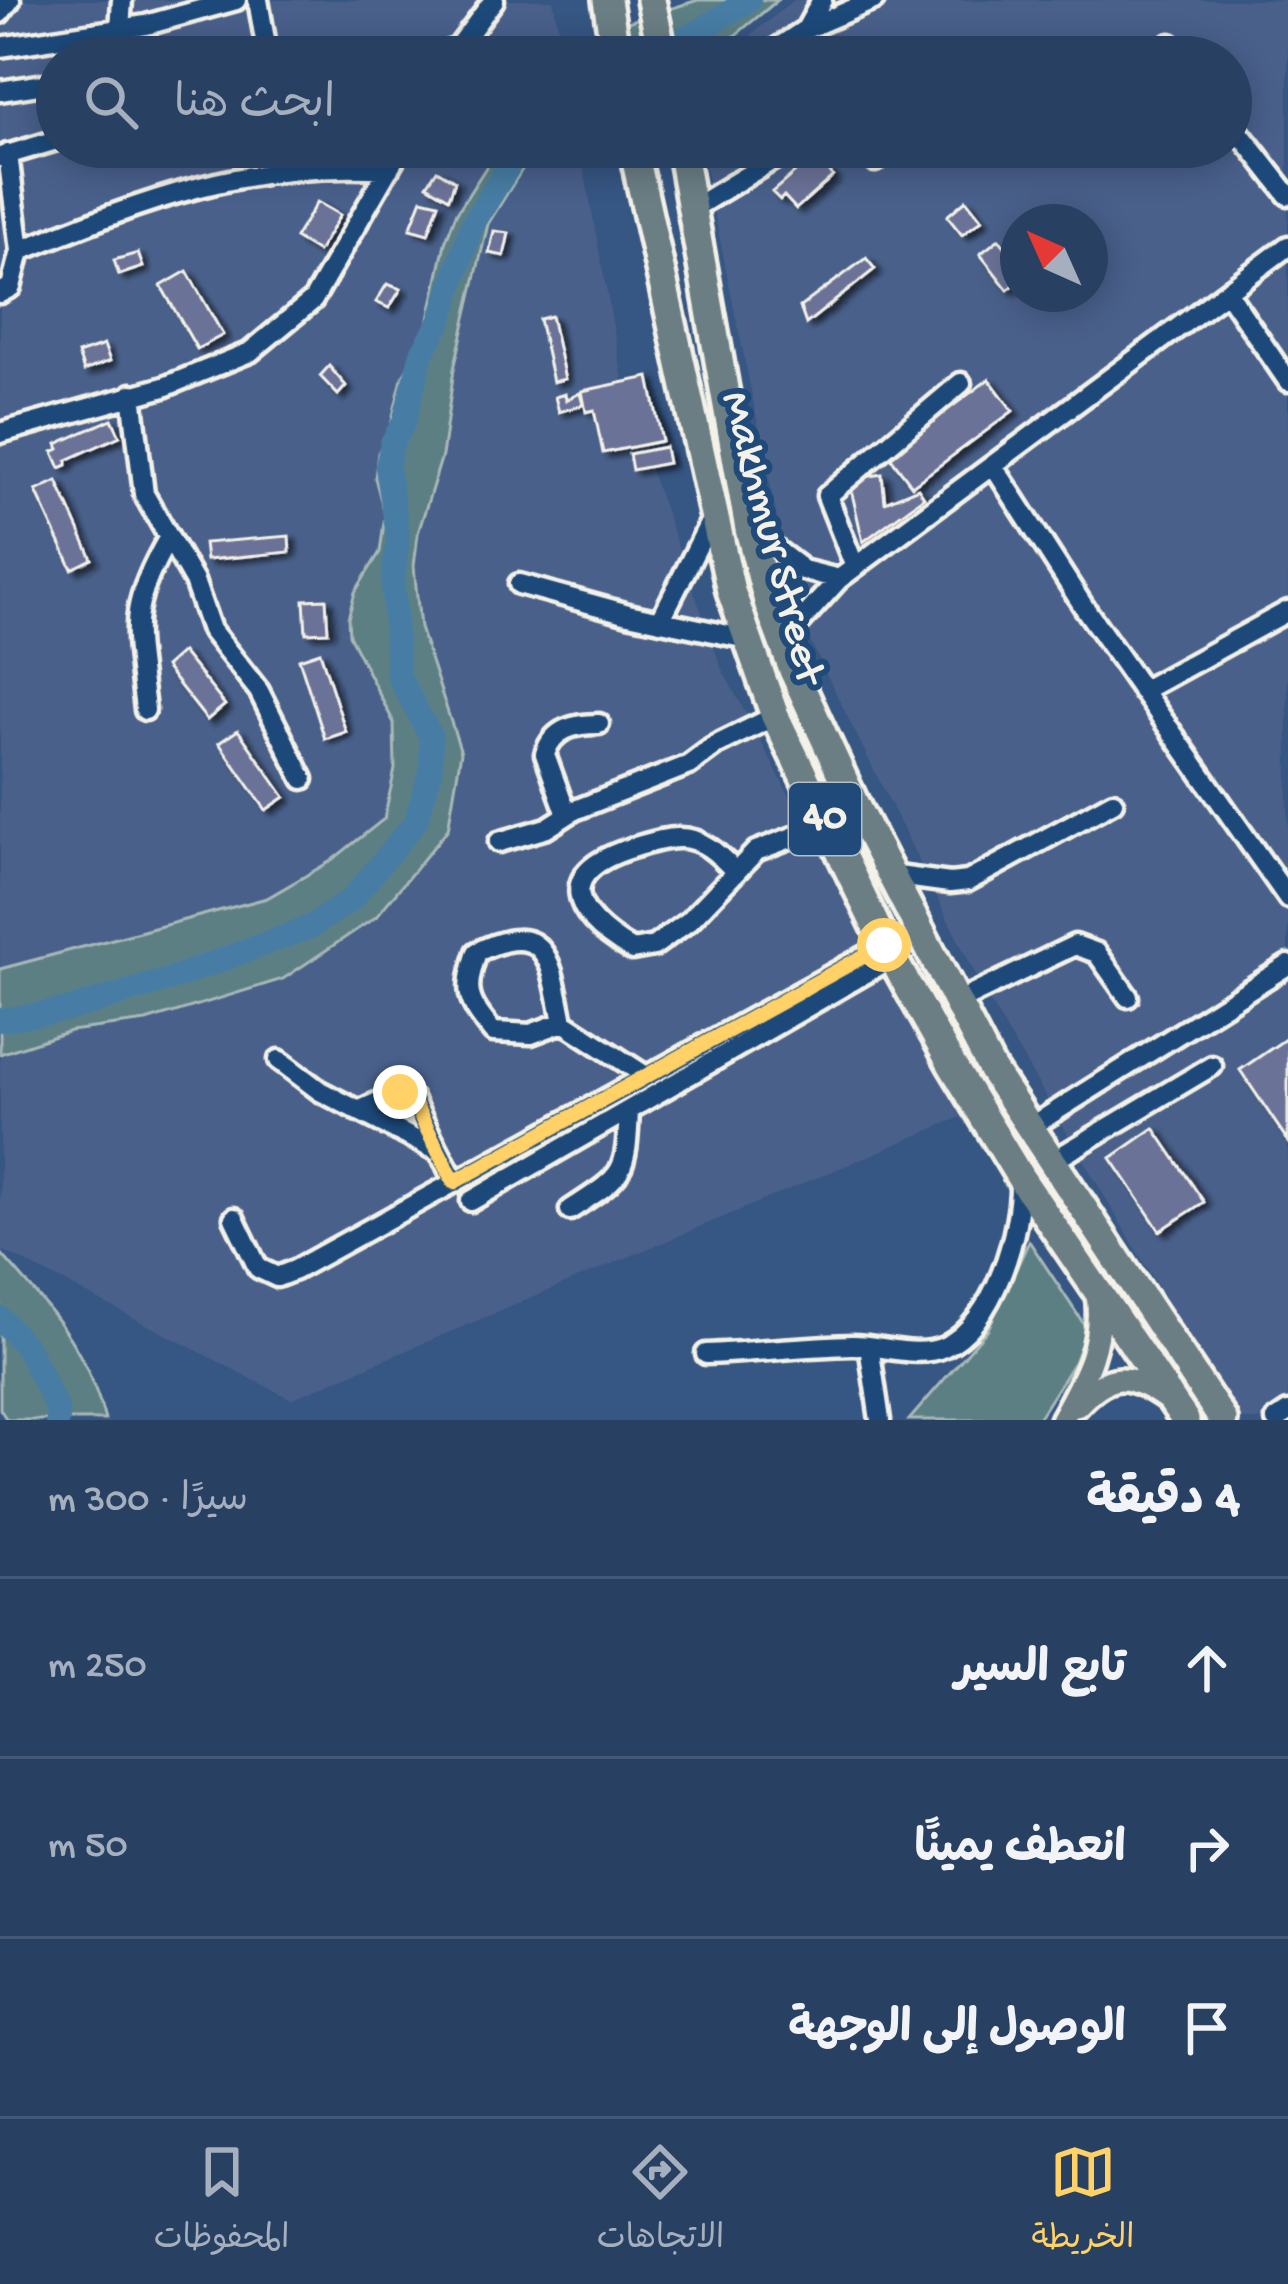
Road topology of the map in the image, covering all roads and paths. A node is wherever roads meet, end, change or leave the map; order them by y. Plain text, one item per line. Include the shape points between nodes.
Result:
1 (10, 0) edge
2 (122, 0) edge
3 (236, 0) edge
4 (258, 0) edge
5 (494, 0) edge
6 (822, 0) edge
7 (874, 0) edge
8 (652, 2) edge
9 (0, 14) edge
10 (120, 29) junction
11 (806, 29) junction
12 (97, 32) junction
13 (71, 36) edge
14 (98, 36) edge
15 (264, 36) edge
16 (466, 36) edge
17 (659, 36) edge
18 (796, 36) edge
19 (36, 41) edge
20 (0, 47) edge
21 (36, 85) edge
22 (0, 91) edge
23 (36, 146) edge
24 (1252, 149) edge
25 (4, 155) edge
26 (638, 168) edge
27 (685, 168) edge
28 (759, 168) edge
29 (389, 169) joint
30 (1288, 195) edge
31 (692, 209) junction
32 (1288, 246) edge
33 (20, 251) junction
34 (1227, 292) junction
35 (0, 293) edge
36 (1288, 381) edge
37 (961, 383) dead end
38 (132, 394) junction
39 (0, 434) edge
40 (994, 466) junction
41 (713, 516) junction
42 (749, 529) junction
43 (169, 537) junction
44 (847, 573) junction
45 (519, 584) dead end
46 (1288, 611) edge
47 (661, 621) junction
48 (747, 639) junction
49 (782, 642) junction
50 (1142, 691) junction
51 (146, 710) dead end
52 (775, 716) junction
53 (599, 724) dead end
54 (303, 779) dead end
55 (1113, 802) dead end
56 (856, 809) junction
57 (567, 815) junction
58 (827, 824) junction
59 (499, 842) dead end
60 (736, 872) junction
61 (890, 875) junction
62 (1288, 898) edge
63 (888, 951) junction
64 (1288, 965) edge
65 (1128, 997) dead end
66 (957, 1002) junction
67 (562, 1022) junction
68 (279, 1060) dead end
69 (1212, 1066) dead end
70 (646, 1076) junction
71 (628, 1109) junction
72 (358, 1111) junction
73 (1029, 1128) junction
74 (439, 1152) junction
75 (1051, 1162) junction
76 (1020, 1177) junction
77 (454, 1182) junction
78 (470, 1201) dead end
79 (570, 1210) dead end
80 (233, 1218) dead end
81 (1096, 1288) junction
82 (868, 1346) junction
83 (706, 1354) dead end
84 (1180, 1412) edge
85 (1288, 1412) edge
86 (880, 1420) edge
87 (1063, 1420) edge
88 (1222, 1420) edge
89 (1276, 1420) edge

1 - 9 street
2 - 10 street
3 - 10 street
4 - 15 street
5 - 16 street
6 - 11 street
7 - 11 street
8 - 17 highway
10 - 12 street
11 - 18 street
12 - 13 street
12 - 14 street
19 - 20 street
21 - 22 street
23 - 25 street
24 - 30 street
25 - 33 street
26 - 41 highway, Makhmur Street / 40
27 - 31 highway, Makhmur Street / 40
28 - 31 street
29 - 33 street via 282,169 180,190
29 - 38 street via 313,300 250,352
31 - 42 highway, Makhmur Street / 40
32 - 34 street
33 - 35 street via 11,287
34 - 36 street
34 - 40 street
37 - 44 street via 827,496
38 - 39 street
38 - 43 street via 145,494
40 - 44 street
40 - 50 street
41 - 47 street
41 - 48 highway, Makhmur Street / 40
42 - 44 street via 803,570
42 - 49 highway, Makhmur Street / 40
43 - 51 street via 143,580 134,616
43 - 54 street via 211,630 259,691
44 - 49 street
45 - 47 street
46 - 50 street
47 - 48 street
48 - 52 highway, Makhmur Street / 40
49 - 56 highway, Makhmur Street / 40
50 - 62 street
52 - 57 street via 689,765
52 - 58 highway, Makhmur Street / 40
53 - 57 street via 572,724 547,745
55 - 61 street via 968,881
56 - 58 highway
56 - 61 highway, Makhmur Street / 40
57 - 59 street
58 - 60 street via 756,851
58 - 63 highway, Makhmur Street / 40
60 - 60 street via 698,842 649,843 587,870 584,913 632,950 654,946
61 - 66 highway, Makhmur Street / 40
63 - 70 street
63 - 71 street
63 - 76 highway, Makhmur Street / 40
64 - 73 street
65 - 66 street via 1097,953 1075,945
66 - 73 highway, Makhmur Street / 40
67 - 67 street via 531,1034 493,1032 467,984 477,952 509,937 532,942 551,965
67 - 70 street
68 - 72 street
69 - 75 street
70 - 77 street
71 - 78 street
71 - 79 street via 619,1172
72 - 74 street
72 - 74 street via 400,1092 412,1099
73 - 75 highway, Makhmur Street
74 - 77 street
75 - 88 highway, Makhmur Street
76 - 81 highway, Makhmur Street / 40
76 - 82 street via 1012,1244 958,1339 927,1351
77 - 80 street via 277,1277 259,1268
81 - 84 highway, Makhmur Street / 40
81 - 87 main road via 1098,1341
82 - 83 street
82 - 86 street
84 - 87 main road via 1148,1385 1120,1378 1093,1389
85 - 89 street

